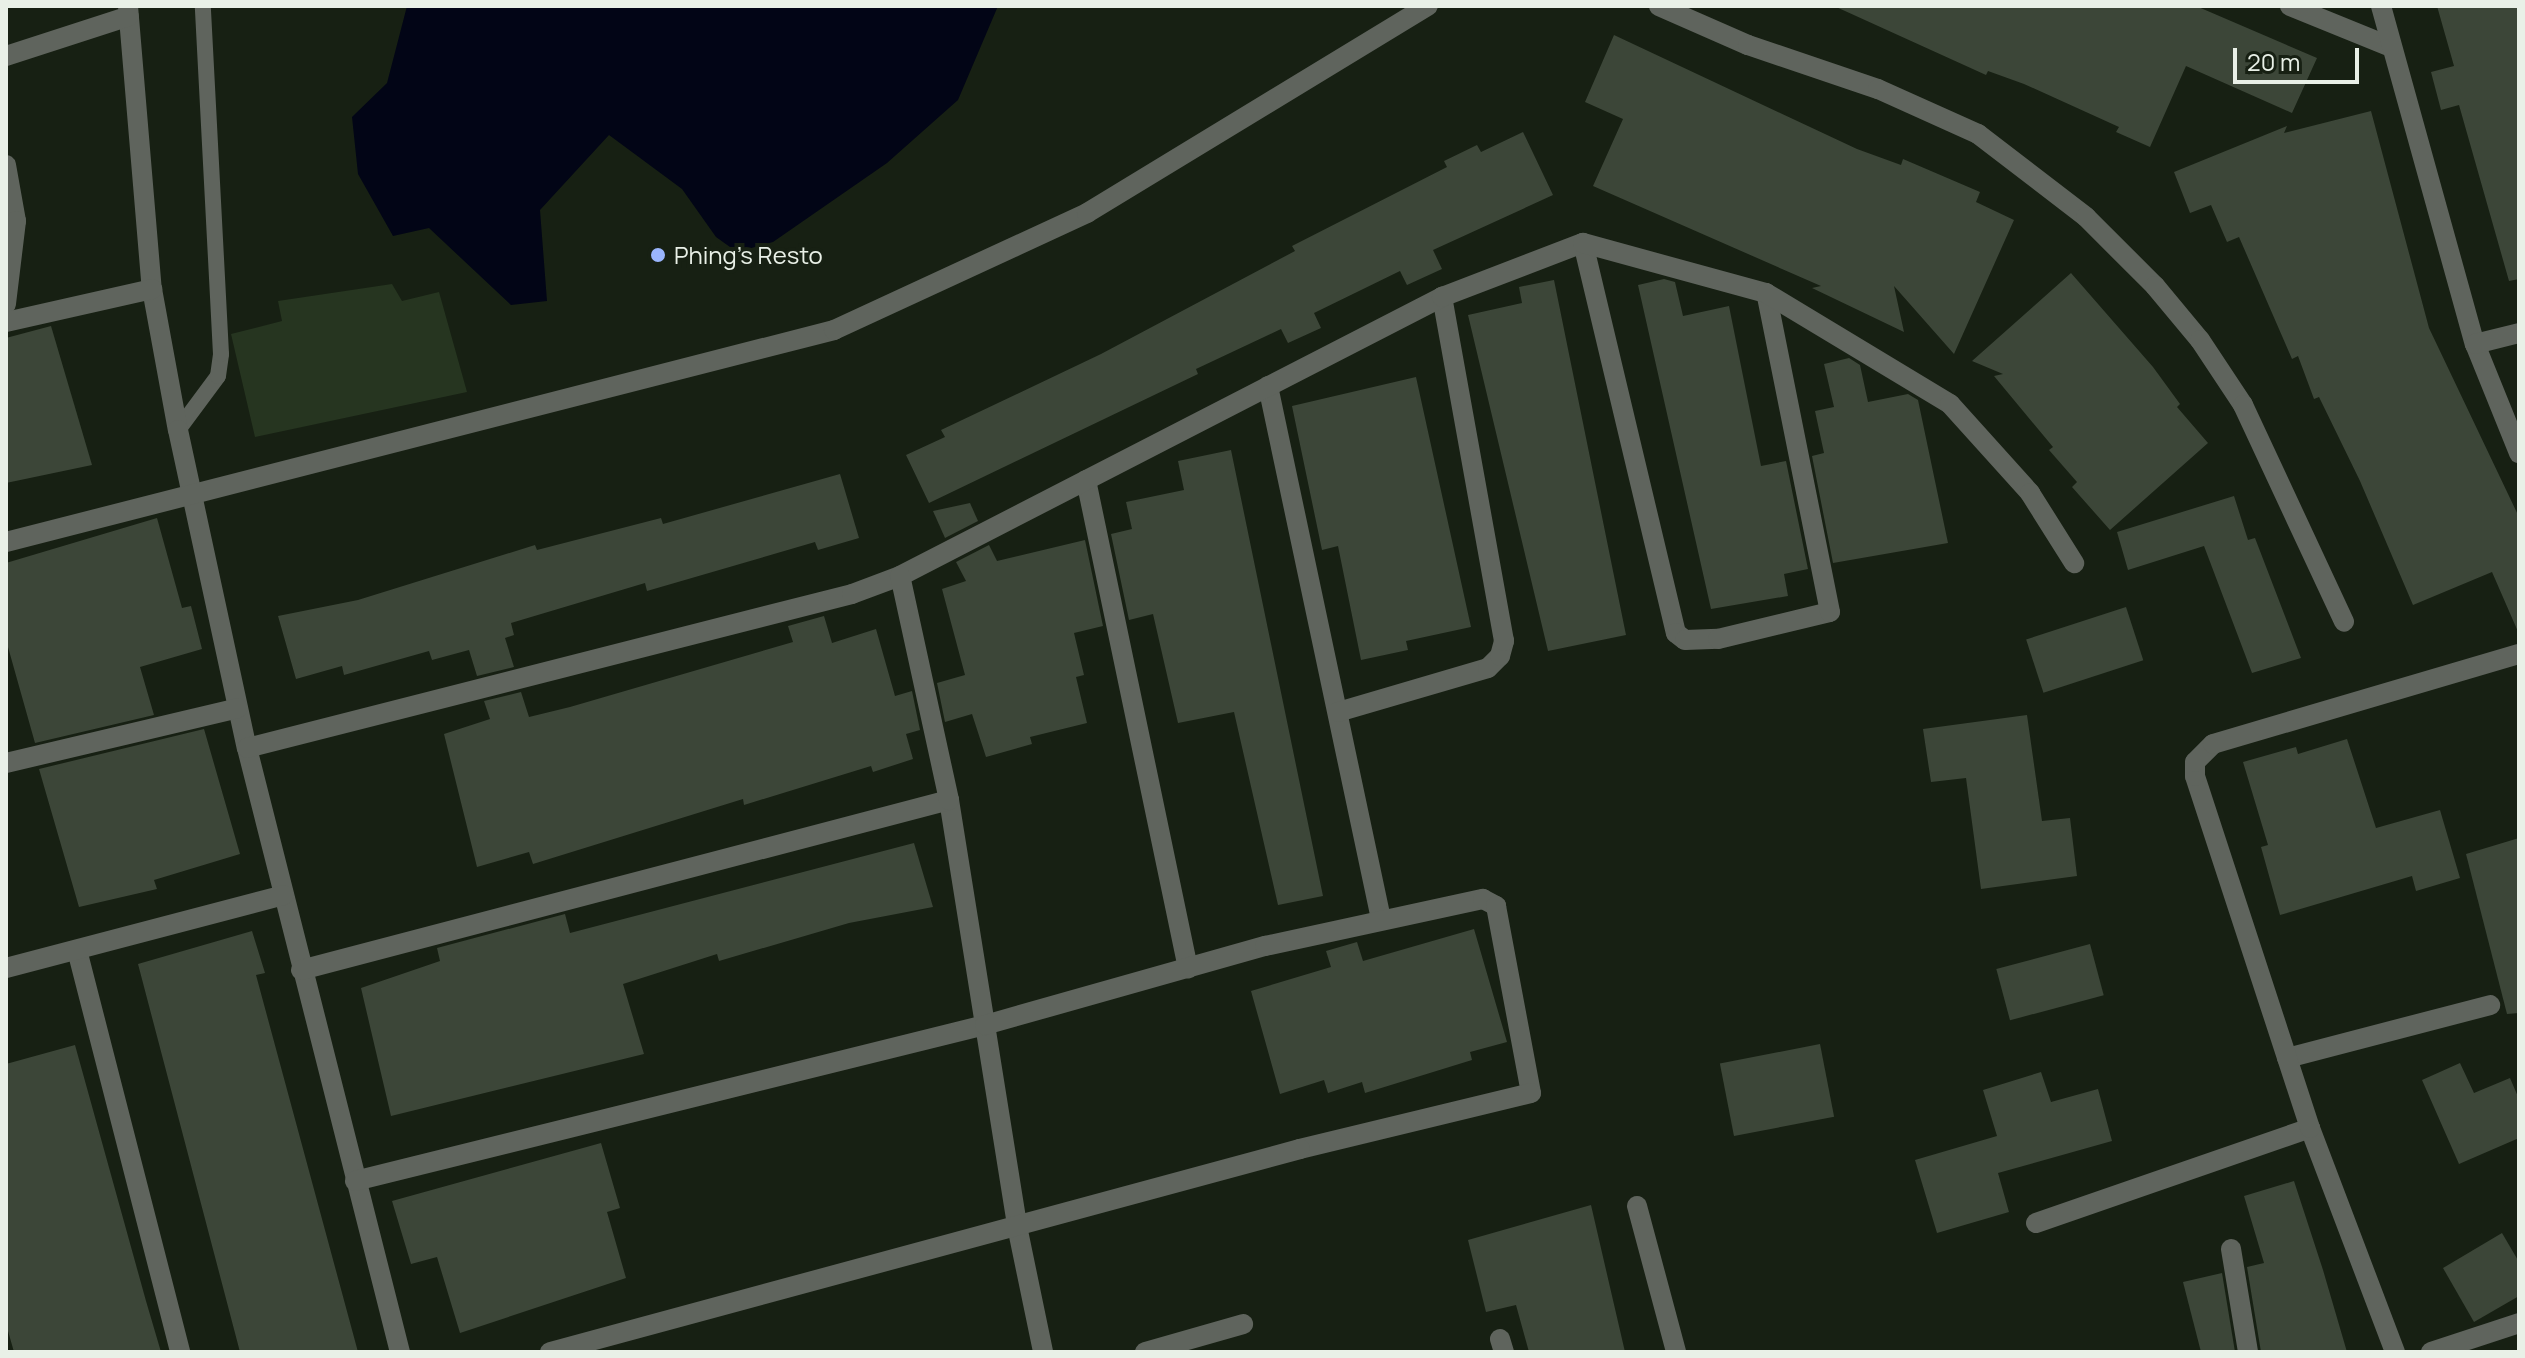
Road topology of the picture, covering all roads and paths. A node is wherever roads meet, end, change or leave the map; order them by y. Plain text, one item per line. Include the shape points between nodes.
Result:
1 (203, 6) edge
2 (1428, 6) edge
3 (1659, 6) edge
4 (2290, 6) edge
5 (2381, 6) edge
6 (129, 11) edge
7 (2391, 47) junction
8 (6, 56) edge
9 (6, 165) edge
10 (1583, 243) junction
11 (152, 289) junction
12 (1766, 293) junction
13 (1442, 297) junction
14 (6, 304) edge
15 (6, 322) edge
16 (2519, 333) edge
17 (2475, 344) junction
18 (1268, 386) junction
19 (178, 430) junction
20 (2519, 453) edge
21 (1086, 480) junction
22 (193, 496) junction
23 (6, 542) edge
24 (2074, 563) dead end
25 (900, 576) junction
26 (2344, 622) dead end
27 (2519, 654) edge
28 (238, 708) junction
29 (1338, 712) junction
30 (247, 748) junction
31 (6, 763) edge
32 (949, 800) junction
33 (284, 895) junction
34 (1381, 919) junction
35 (77, 950) junction
36 (6, 968) edge
37 (1188, 968) junction
38 (301, 970) junction
39 (2490, 1005) dead end
40 (985, 1025) junction
41 (2287, 1058) junction
42 (2310, 1128) junction
43 (355, 1181) junction
44 (1637, 1206) dead end
45 (2036, 1223) dead end
46 (1017, 1226) junction
47 (2231, 1249) dead end
48 (2519, 1323) edge
49 (1243, 1324) dead end
50 (180, 1352) edge
51 (400, 1352) edge
52 (550, 1352) edge
53 (1043, 1352) edge
54 (1145, 1352) edge
55 (1676, 1352) edge
56 (2248, 1352) edge
57 (2395, 1352) edge
58 (2431, 1352) edge

1 - 19 lane via 221,354 218,376
2 - 22 street via 1087,213 847,325
3 - 26 street via 1748,45 1878,89 1978,134 2086,217 2155,286 2200,340 2243,405
4 - 7 street
5 - 7 street
6 - 8 street
6 - 11 street
7 - 17 street
9 - 14 street via 16,221
10 - 12 street
10 - 12 street via 1676,633 1685,640 1718,639 1830,612
10 - 13 street
11 - 15 street
11 - 19 street
12 - 24 street via 1950,404 2030,493
13 - 18 street
13 - 29 street via 1504,641 1500,656 1488,668
16 - 17 street
17 - 20 street
18 - 21 street
18 - 29 street
19 - 22 street
21 - 25 street
21 - 37 street
22 - 23 street
22 - 28 street
25 - 30 street via 852,594
25 - 32 street
27 - 41 street via 2213,744 2195,762 2195,776
28 - 30 street
28 - 31 street
29 - 34 street
30 - 33 street
32 - 38 street
32 - 40 street
33 - 35 street
33 - 38 street
34 - 37 street
34 - 46 street via 1483,899 1496,906 1531,1093
35 - 36 street
35 - 50 street
37 - 40 street
38 - 43 street
39 - 41 street
40 - 43 street
40 - 46 street
41 - 42 street
42 - 45 street
42 - 57 street
43 - 51 street
44 - 55 street
46 - 52 street
46 - 53 street
47 - 56 street
48 - 58 street
49 - 54 street

